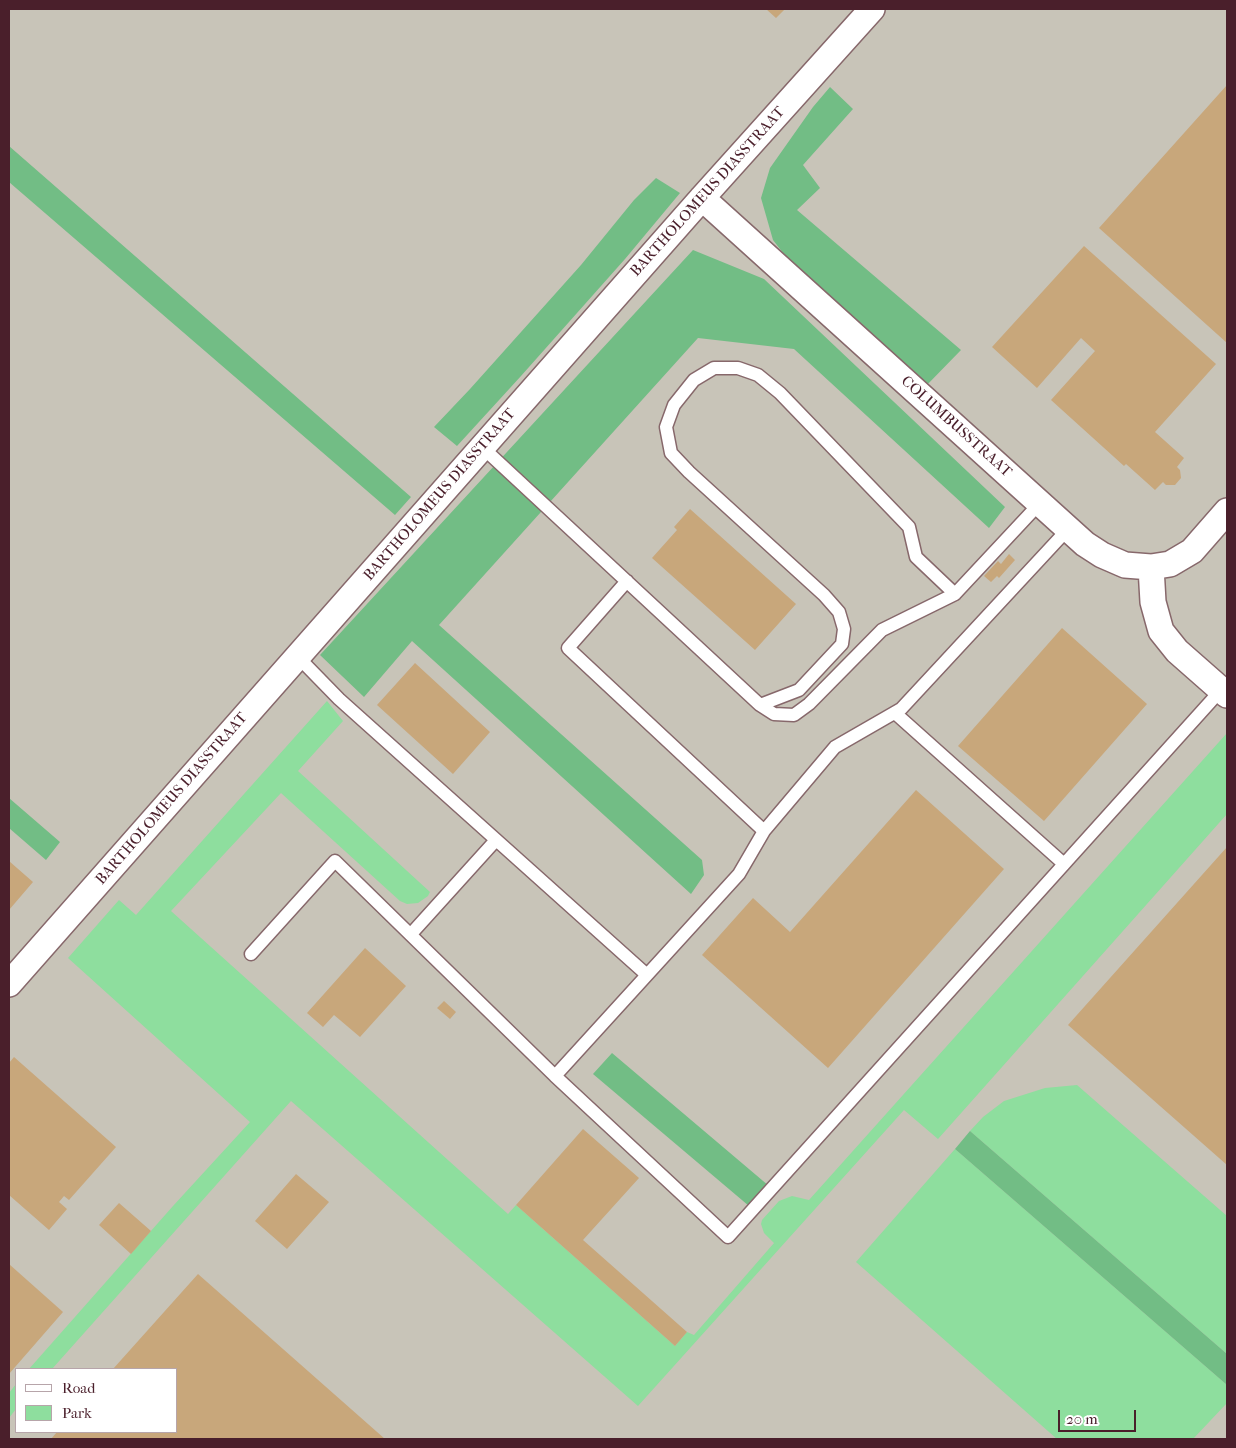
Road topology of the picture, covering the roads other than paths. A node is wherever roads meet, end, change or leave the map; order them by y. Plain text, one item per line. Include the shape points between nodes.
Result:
1 (872, 9) edge
2 (702, 198) junction
3 (482, 447) junction
4 (1040, 503) junction
5 (1227, 512) edge
6 (1068, 529) junction
7 (1151, 567) junction
8 (627, 581) junction
9 (955, 594) junction
10 (298, 657) junction
11 (1224, 692) edge
12 (760, 705) junction
13 (895, 712) junction
14 (764, 831) junction
15 (496, 840) junction
16 (1064, 864) junction
17 (412, 934) junction
18 (251, 954) dead end
19 (647, 975) junction
20 (9, 984) edge
21 (555, 1076) junction

1 - 2 street, BARTHOLOMEUS DIASSTRAAT
2 - 3 street, BARTHOLOMEUS DIASSTRAAT
2 - 4 street, COLUMBUSSTRAAT
3 - 8 lane
3 - 10 street, BARTHOLOMEUS DIASSTRAAT
4 - 6 street, COLUMBUSSTRAAT
4 - 9 lane
5 - 7 street, COLUMBUSSTRAAT via 1192,551 1170,564
6 - 7 street, COLUMBUSSTRAAT via 1102,555 1125,565
6 - 13 lane
7 - 11 street via 1153,602 1161,630 1177,651
8 - 12 lane
8 - 14 lane via 568,648
9 - 12 lane via 882,630 809,704 794,715 774,714
9 - 12 lane via 916,557 909,527 773,387 758,376 738,368 714,368 694,380 674,405 666,427 671,453 824,595 839,612 844,629 842,644 799,690
10 - 15 lane via 338,699
10 - 20 street, BARTHOLOMEUS DIASSTRAAT
11 - 16 lane
13 - 14 lane via 835,747
13 - 16 lane
14 - 19 lane via 739,874
15 - 17 lane
15 - 19 lane
16 - 21 lane via 728,1237
17 - 18 lane via 335,861
17 - 21 lane
19 - 21 lane

